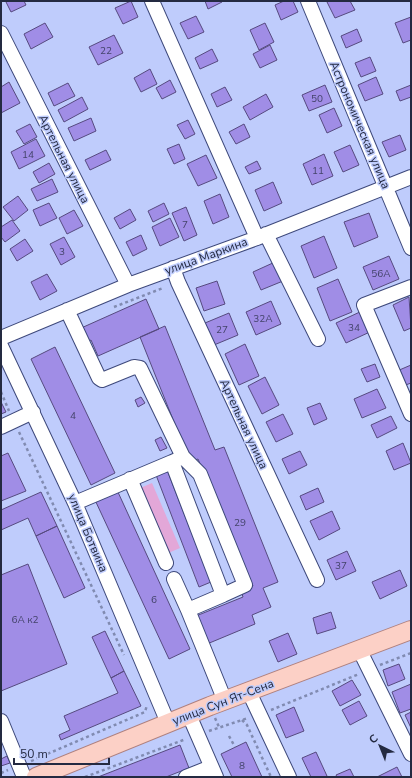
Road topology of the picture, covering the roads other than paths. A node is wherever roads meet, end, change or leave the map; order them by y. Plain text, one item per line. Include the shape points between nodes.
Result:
1 (152, 1) edge
2 (308, 1) edge
3 (1, 33) edge
4 (411, 177) edge
5 (386, 187) junction
6 (261, 236) junction
7 (411, 248) edge
8 (173, 268) junction
9 (128, 285) junction
10 (411, 287) edge
11 (67, 310) junction
12 (1, 338) edge
13 (318, 338) dead end
14 (1, 346) edge
15 (32, 412) junction
16 (411, 414) edge
17 (1, 427) edge
18 (178, 459) junction
19 (130, 479) junction
20 (76, 503) junction
21 (166, 563) dead end
22 (174, 579) dead end
23 (317, 580) dead end
24 (223, 595) junction
25 (188, 610) junction
26 (411, 630) edge
27 (359, 649) junction
28 (249, 692) junction
29 (225, 701) junction
30 (190, 715) junction
31 (1, 721) edge
32 (168, 723) junction
33 (411, 754) edge
34 (22, 771) edge
35 (214, 772) edge
36 (36, 777) edge
37 (186, 777) edge
38 (289, 777) edge

1 - 6 street
2 - 5 street, Астрономическая улица
3 - 9 street, Артельная улица
4 - 5 street, улица Маркина
5 - 6 street, улица Маркина
5 - 7 street, Астрономическая улица
6 - 8 street, улица Маркина
6 - 13 street
8 - 9 street, улица Маркина
8 - 23 street, Артельная улица
9 - 11 street, улица Маркина
10 - 16 street via 364,305
11 - 12 street, улица Маркина
11 - 18 street via 99,378 102,380 134,367 140,368
14 - 15 street, улица Ботвина
15 - 17 street
15 - 20 street, улица Ботвина
18 - 19 street
18 - 24 street
18 - 24 street via 200,474 245,585
19 - 20 street
19 - 21 street
20 - 32 street, улица Ботвина
22 - 25 street
24 - 25 street
25 - 29 street
26 - 27 main road, улица Сун Ят-Сена
27 - 28 main road, улица Сун Ят-Сена
27 - 33 street
28 - 29 main road, улица Сун Ят-Сена
28 - 38 street
29 - 30 main road, улица Сун Ят-Сена
30 - 32 main road, улица Сун Ят-Сена
30 - 35 street
31 - 34 street
32 - 36 main road, улица Сун Ят-Сена
35 - 37 street

